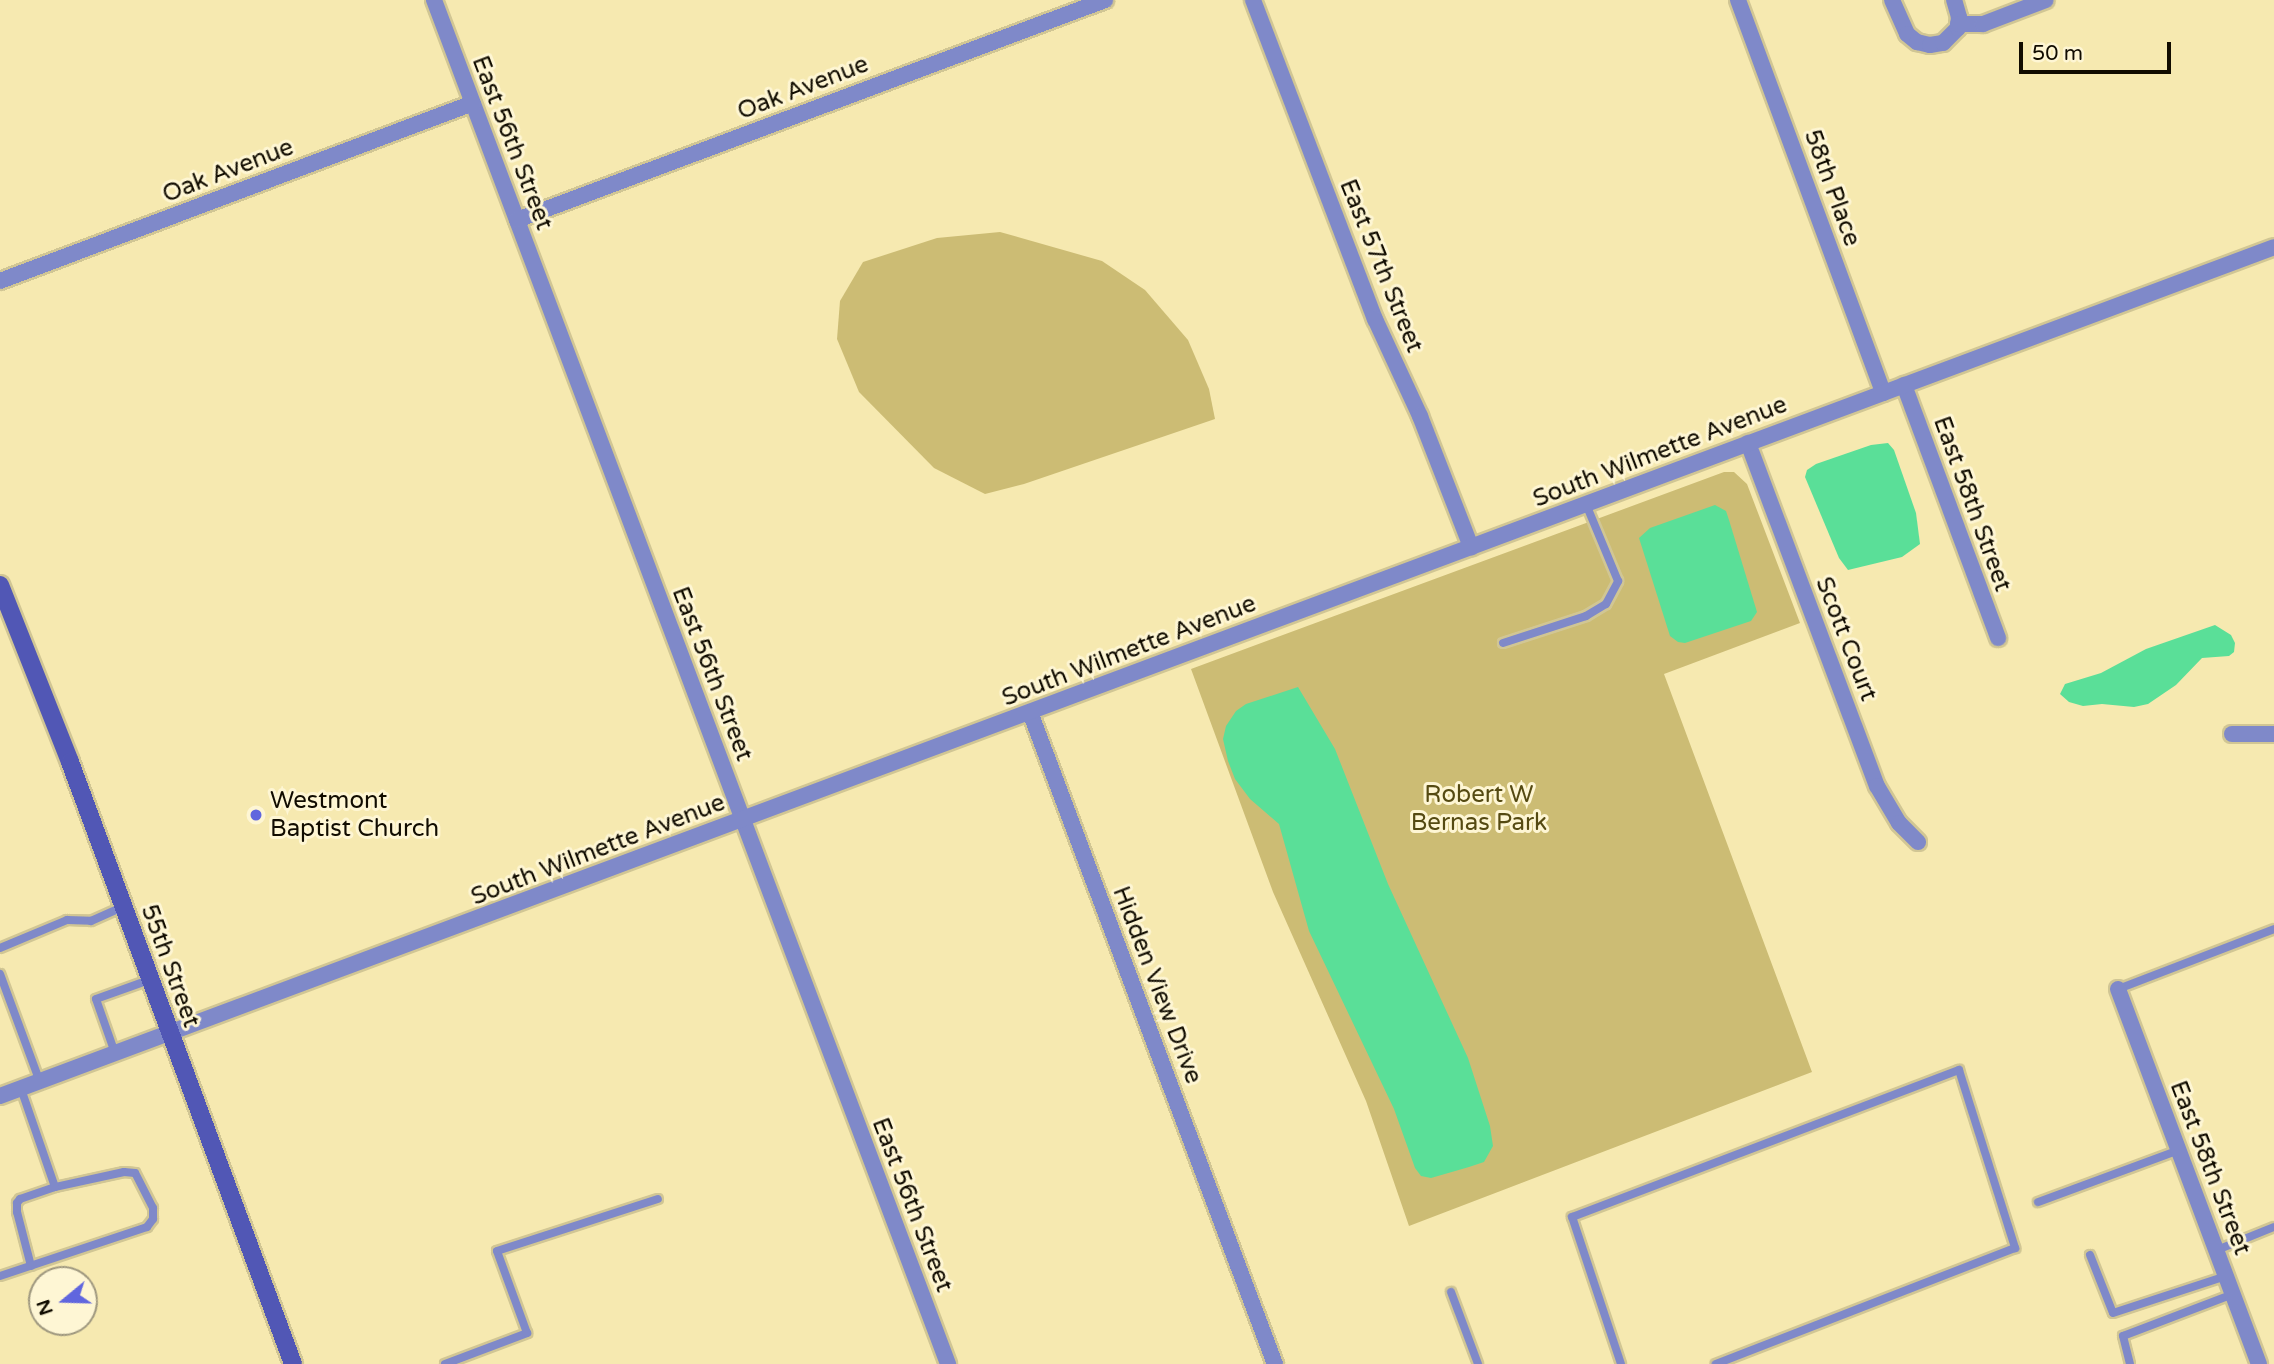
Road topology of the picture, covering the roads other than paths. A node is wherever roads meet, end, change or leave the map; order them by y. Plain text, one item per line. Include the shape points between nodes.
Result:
1 (434, 0) edge
2 (1105, 0) edge
3 (1252, 0) edge
4 (1738, 0) edge
5 (1892, 0) edge
6 (1954, 0) edge
7 (2046, 0) edge
8 (1958, 24) junction
9 (473, 103) junction
10 (517, 220) junction
11 (2274, 247) edge
12 (0, 281) edge
13 (1904, 385) junction
14 (1884, 393) junction
15 (1748, 443) junction
16 (1586, 504) junction
17 (1471, 547) junction
18 (0, 585) edge
19 (1998, 638) dead end
20 (1503, 643) dead end
21 (1030, 712) junction
22 (2232, 734) dead end
23 (2274, 734) edge
24 (743, 820) junction
25 (1918, 842) dead end
26 (123, 906) junction
27 (2274, 929) edge
28 (0, 948) edge
29 (0, 974) edge
30 (149, 980) junction
31 (2118, 989) joint
32 (169, 1033) junction
33 (115, 1053) junction
34 (40, 1082) junction
35 (21, 1088) junction
36 (0, 1097) edge
37 (2179, 1150) junction
38 (55, 1187) junction
39 (658, 1199) dead end
40 (2038, 1202) dead end
41 (2274, 1227) edge
42 (2217, 1250) junction
43 (2090, 1255) dead end
44 (31, 1266) joint
45 (28, 1267) edge
46 (0, 1276) edge
47 (2226, 1276) junction
48 (1451, 1292) dead end
49 (2233, 1294) junction
50 (293, 1364) edge
51 (445, 1364) edge
52 (948, 1364) edge
53 (1275, 1364) edge
54 (1478, 1364) edge
55 (1621, 1364) edge
56 (1716, 1364) edge
57 (2130, 1364) edge
58 (2259, 1364) edge

1 - 9 street, East 56th Street
2 - 10 street, Oak Avenue
3 - 17 street, East 57th Street via 1375,319 1420,416
4 - 14 street, 58th Place
5 - 8 street via 1907,34 1917,42 1943,43
6 - 8 street
7 - 8 street via 1983,24
9 - 10 street, East 56th Street
9 - 12 street, Oak Avenue
10 - 24 street, East 56th Street
11 - 13 street, South Wilmette Avenue
13 - 14 street, South Wilmette Avenue
13 - 19 street, East 58th Street
14 - 15 street, South Wilmette Avenue
15 - 16 street, South Wilmette Avenue
15 - 25 street, Scott Court via 1877,786 1899,823
16 - 17 street, South Wilmette Avenue
16 - 20 lane via 1618,581 1606,604 1586,616
17 - 21 street, South Wilmette Avenue
18 - 26 main road, 55th Street
21 - 24 street, South Wilmette Avenue
21 - 53 street, Hidden View Drive
22 - 23 street
24 - 32 street, South Wilmette Avenue
24 - 52 street, East 56th Street
26 - 28 lane via 91,921 67,920
26 - 30 main road, 55th Street
27 - 31 lane
29 - 34 lane
30 - 32 main road, 55th Street
30 - 33 lane via 96,999
31 - 37 street, East 58th Street
32 - 33 street, South Wilmette Avenue
32 - 50 main road, 55th Street
33 - 34 street, South Wilmette Avenue
34 - 35 street, South Wilmette Avenue
35 - 36 street, South Wilmette Avenue
35 - 38 lane
37 - 40 lane
37 - 42 street, East 58th Street
38 - 44 lane via 20,1199 16,1207
38 - 44 lane via 135,1173 153,1208 153,1219 147,1227
39 - 51 lane via 498,1251 527,1333
41 - 42 lane
42 - 47 street, East 58th Street
43 - 47 lane via 2113,1314
45 - 46 lane
47 - 49 street, East 58th Street
48 - 54 lane
49 - 57 lane via 2123,1336
49 - 58 street, East 58th Street
55 - 56 lane via 1572,1217 1959,1070 2015,1248

